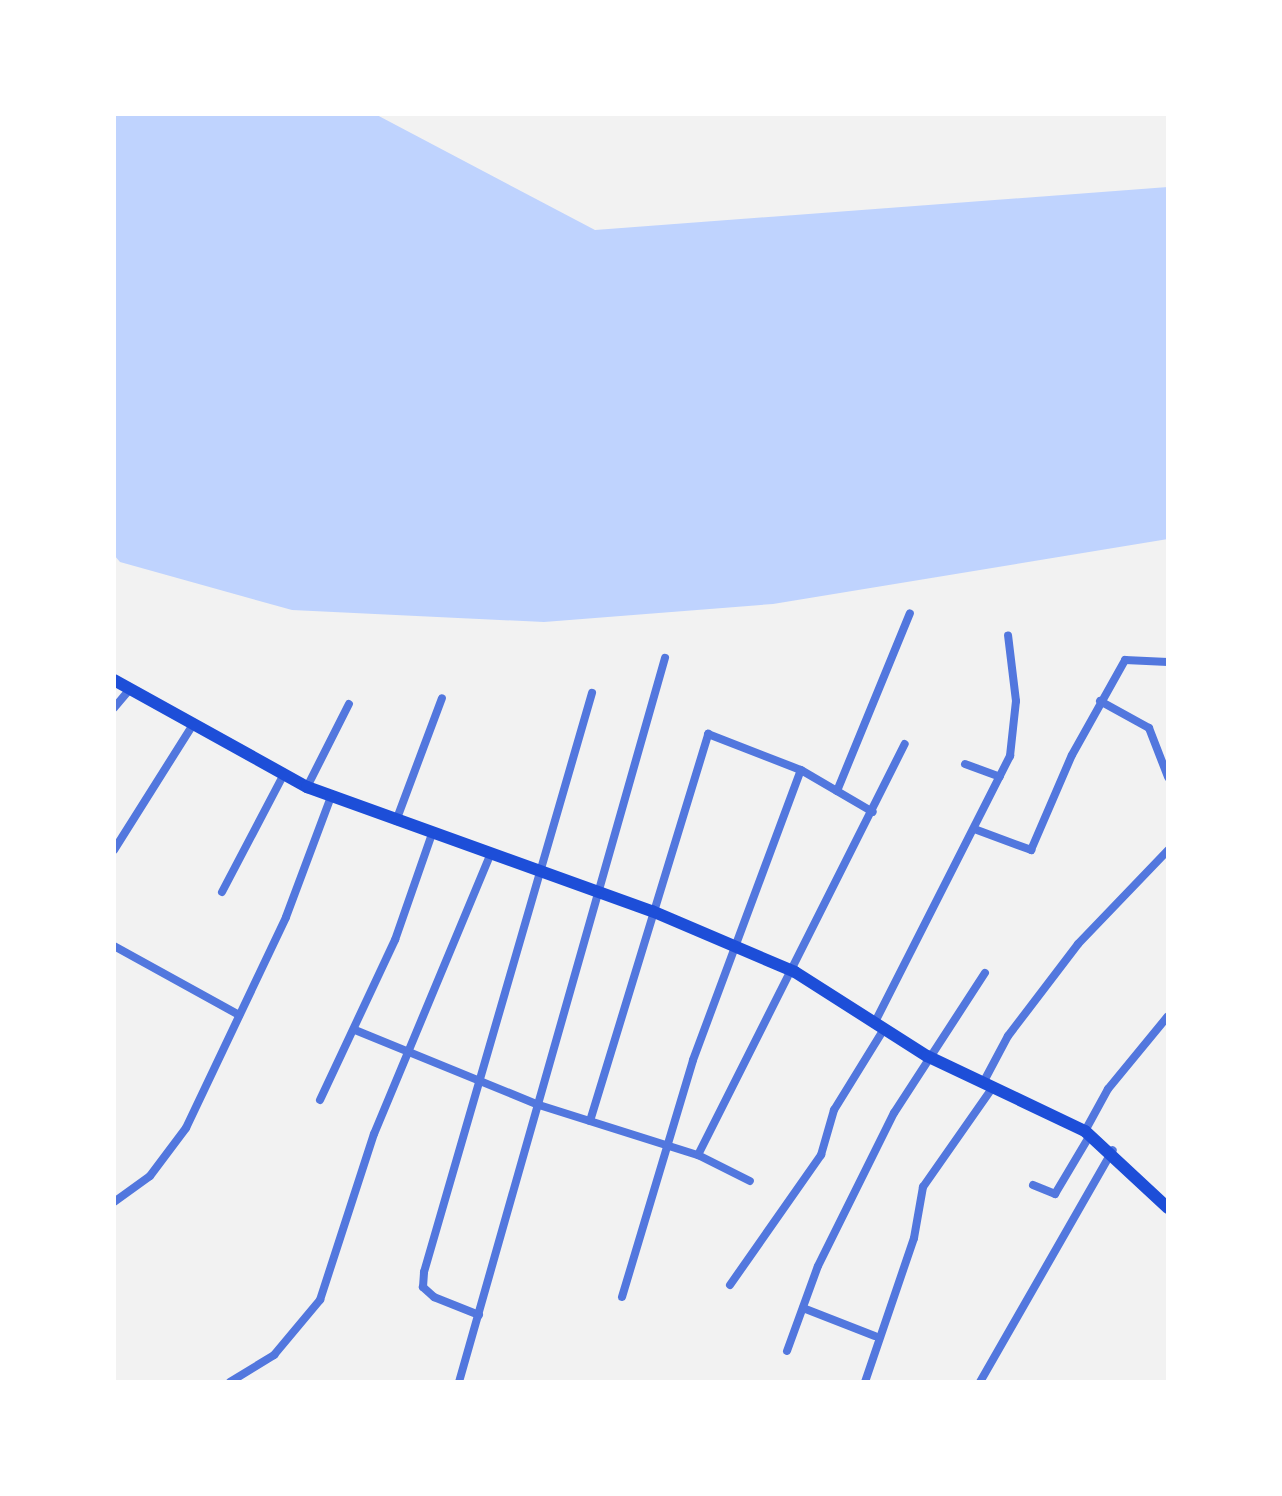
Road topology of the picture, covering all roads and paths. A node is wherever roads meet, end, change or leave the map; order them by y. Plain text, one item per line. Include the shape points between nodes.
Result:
1 (910, 613) dead end
2 (1008, 635) dead end
3 (665, 658) dead end
4 (1168, 662) edge
5 (114, 680) edge
6 (130, 689) junction
7 (592, 693) dead end
8 (442, 698) dead end
9 (1100, 701) junction
10 (349, 704) dead end
11 (114, 708) edge
12 (194, 723) junction
13 (905, 744) dead end
14 (965, 764) dead end
15 (801, 770) junction
16 (283, 776) junction
17 (1000, 777) junction
18 (1168, 777) edge
19 (307, 787) junction
20 (837, 791) junction
21 (332, 794) junction
22 (873, 812) junction
23 (395, 822) junction
24 (977, 830) junction
25 (432, 834) junction
26 (114, 850) edge
27 (1168, 850) edge
28 (490, 855) junction
29 (541, 871) junction
30 (222, 892) dead end
31 (597, 892) junction
32 (652, 911) junction
33 (732, 943) junction
34 (114, 946) edge
35 (795, 972) junction
36 (985, 973) dead end
37 (239, 1015) junction
38 (1168, 1016) edge
39 (879, 1026) junction
40 (355, 1030) junction
41 (410, 1055) junction
42 (927, 1056) junction
43 (484, 1083) junction
44 (988, 1085) junction
45 (320, 1100) dead end
46 (539, 1105) junction
47 (590, 1121) junction
48 (1088, 1133) junction
49 (666, 1146) junction
50 (1113, 1150) junction
51 (698, 1155) junction
52 (750, 1181) dead end
53 (1033, 1185) dead end
54 (114, 1202) edge
55 (1168, 1208) edge
56 (730, 1285) dead end
57 (622, 1297) dead end
58 (803, 1308) junction
59 (479, 1315) junction
60 (875, 1336) junction
61 (787, 1351) dead end
62 (230, 1382) edge
63 (459, 1382) edge
64 (865, 1382) edge
65 (980, 1382) edge

1 - 20 street
2 - 17 street via 1015,729
3 - 31 street
4 - 9 street via 1125,660
5 - 6 main road
6 - 11 street
6 - 12 main road
7 - 29 street
8 - 23 street
9 - 18 street via 1144,722
9 - 24 street via 1035,846 1027,851
10 - 19 street
12 - 16 main road
12 - 26 street
13 - 22 street
14 - 17 street
15 - 20 street
15 - 32 street via 708,734
15 - 33 street
16 - 19 main road
16 - 30 street
17 - 24 street
19 - 21 main road
20 - 22 street
21 - 23 main road
21 - 37 street via 286,917
22 - 35 street
23 - 25 main road
24 - 39 street
25 - 28 main road
25 - 40 street
27 - 44 street via 1078,944 1062,976 1008,1036
28 - 29 main road
28 - 41 street
29 - 31 main road
29 - 43 street
31 - 32 main road
31 - 46 street
32 - 33 main road
32 - 47 street
33 - 35 main road
33 - 49 street
34 - 37 street
35 - 39 main road
35 - 51 street
36 - 42 street
37 - 54 street via 169,1154
38 - 48 street via 1108,1089
39 - 42 main road
39 - 56 street via 834,1110 821,1155
40 - 41 street
40 - 45 street
41 - 43 street
41 - 62 street via 310,1318 274,1355
42 - 44 main road
42 - 58 street
43 - 46 street
43 - 59 street via 423,1287 434,1297
44 - 48 main road
44 - 60 street via 923,1187 914,1238
46 - 47 street
46 - 59 street
47 - 49 street
48 - 50 main road
48 - 53 street via 1055,1194
49 - 51 street
49 - 57 street
50 - 55 main road
50 - 65 street
51 - 52 street
58 - 60 street
58 - 61 street
59 - 63 street
60 - 64 street

